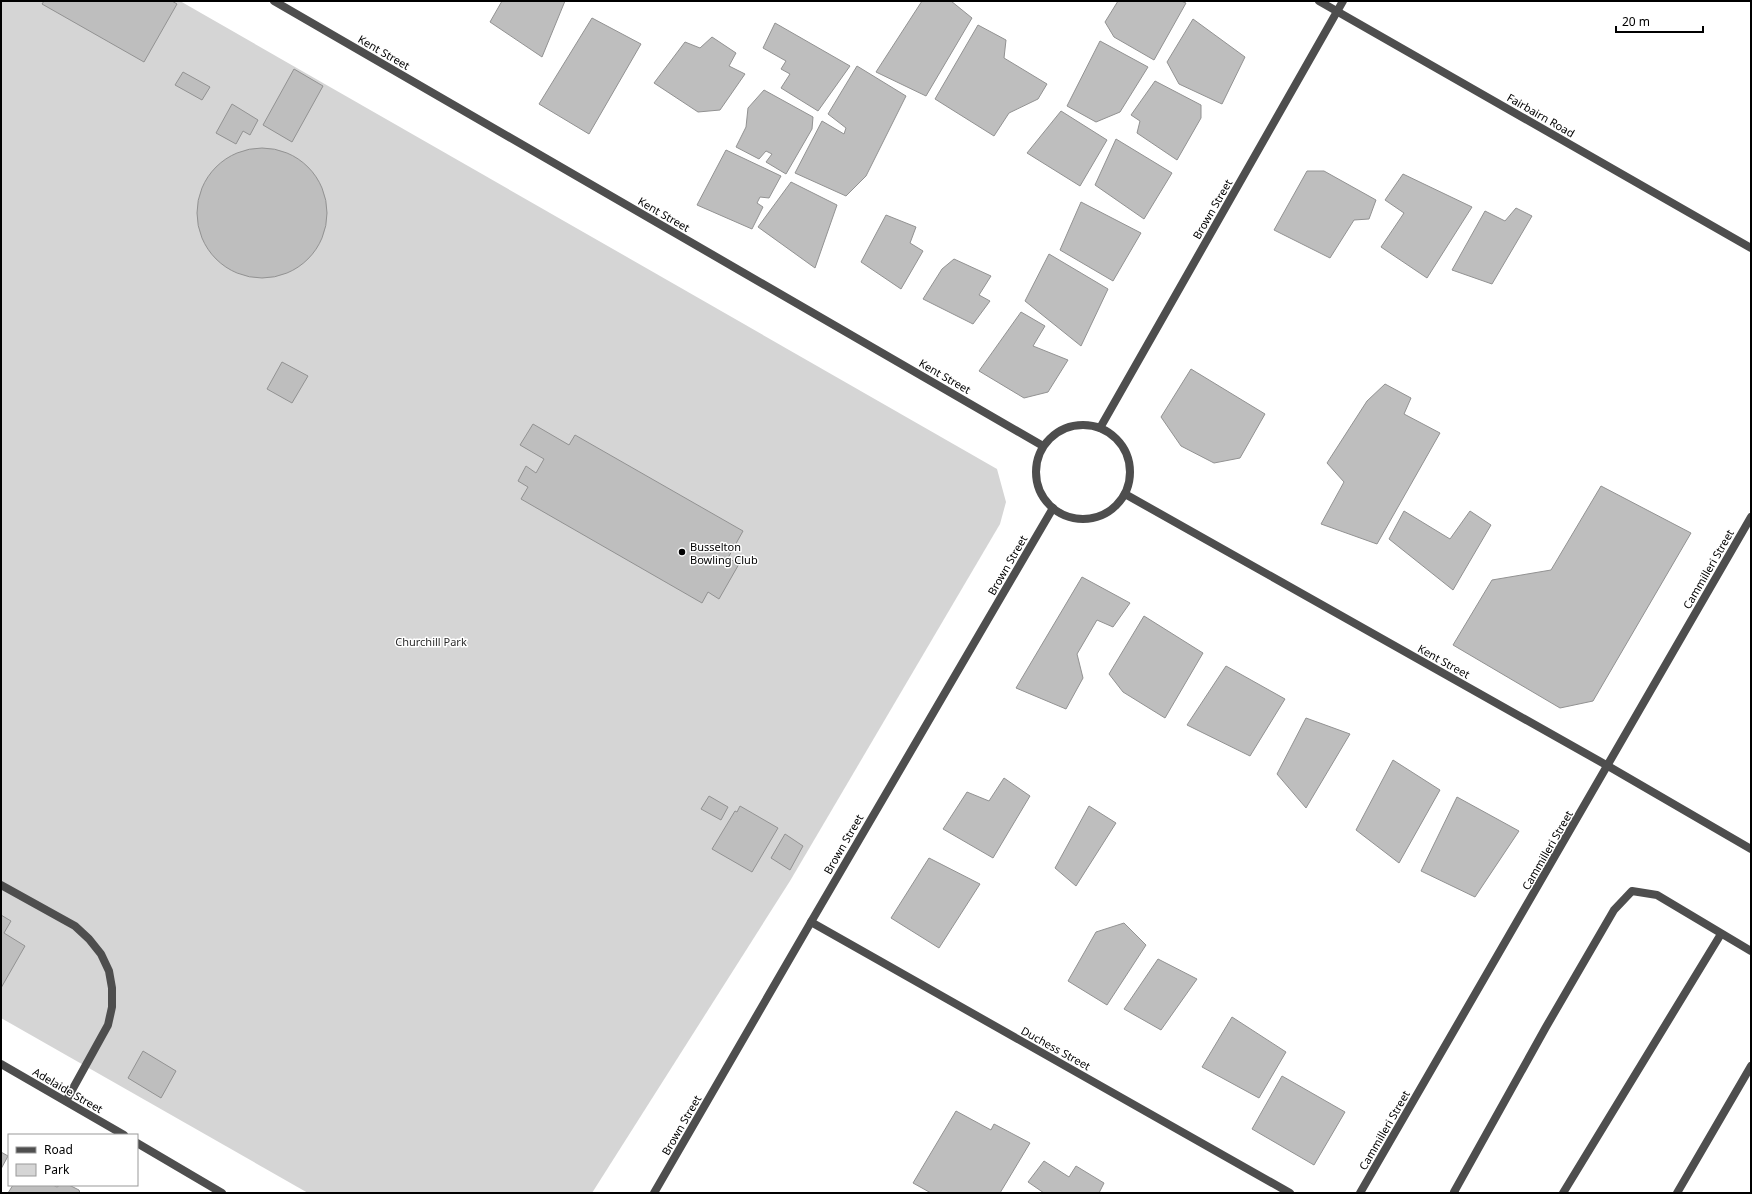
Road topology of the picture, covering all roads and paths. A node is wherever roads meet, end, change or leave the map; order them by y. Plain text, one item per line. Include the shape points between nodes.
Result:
1 (274, 1) edge
2 (1319, 1) edge
3 (1343, 1) edge
4 (1337, 11) junction
5 (1751, 248) edge
6 (1100, 428) junction
7 (1043, 446) junction
8 (1124, 494) junction
9 (1053, 508) junction
10 (1751, 517) edge
11 (1608, 766) junction
12 (1751, 849) edge
13 (1, 885) edge
14 (810, 922) junction
15 (1721, 934) junction
16 (1751, 951) edge
17 (1, 1064) edge
18 (1751, 1066) edge
19 (66, 1101) junction
20 (122, 1134) edge
21 (138, 1144) edge
22 (222, 1193) edge
23 (654, 1193) edge
24 (1290, 1193) edge
25 (1360, 1193) edge
26 (1455, 1193) edge
27 (1563, 1193) edge
28 (1677, 1193) edge

1 - 7 street, Kent Street
2 - 4 street, Fairbairn Road
3 - 4 street, Brown Street
4 - 5 street, Fairbairn Road
4 - 6 street, Brown Street
6 - 7 street via 1084,425 1068,427 1055,434
6 - 8 street via 1114,437 1129,462 1129,479
7 - 9 street via 1037,461 1036,477 1042,496
8 - 9 street via 1114,507 1099,516 1083,519 1067,516
8 - 11 street, Kent Street
9 - 14 street, Brown Street
10 - 11 street, Cammilleri Street
11 - 12 street, Kent Street
11 - 25 street, Cammilleri Street
13 - 19 street via 75,926 101,954 108,971 112,995 108,1025
14 - 23 street, Brown Street
14 - 24 street, Duchess Street
15 - 16 street
15 - 26 street via 1657,895 1632,891 1614,910
15 - 27 street
17 - 19 street, Adelaide Street
18 - 28 street
19 - 20 street, Adelaide Street
21 - 22 street

